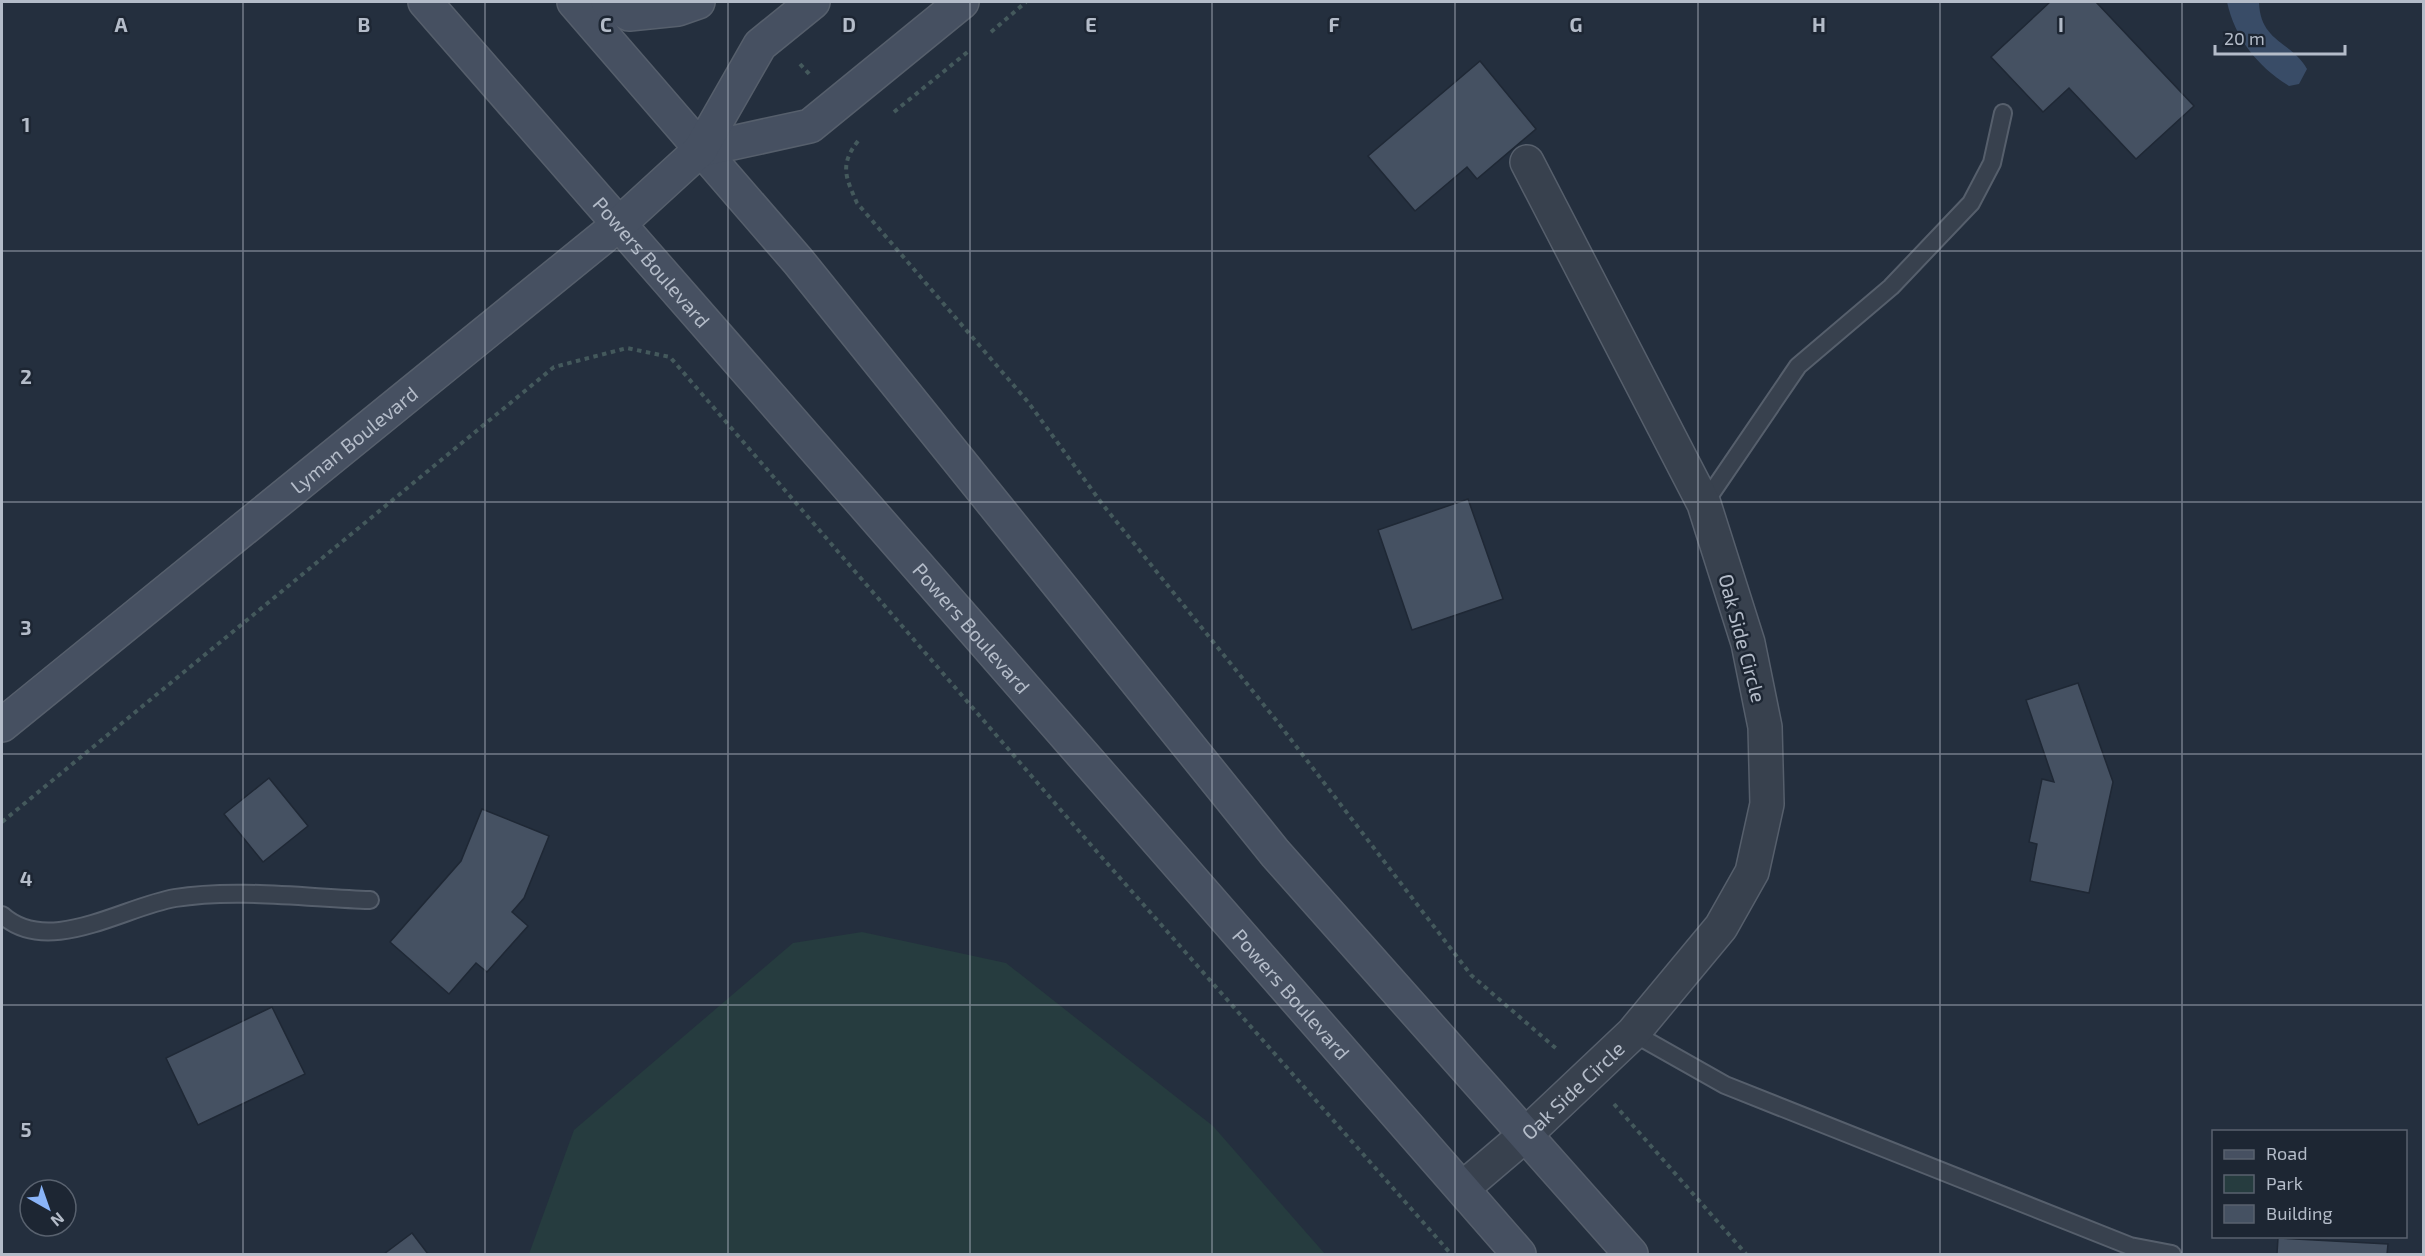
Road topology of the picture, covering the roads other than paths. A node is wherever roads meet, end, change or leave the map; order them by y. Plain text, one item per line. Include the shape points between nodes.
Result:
1 (425, 2) edge
2 (574, 2) edge
3 (608, 2) edge
4 (698, 2) edge
5 (813, 2) edge
6 (962, 2) edge
7 (2003, 113) dead end
8 (700, 150) junction
9 (1527, 162) dead end
10 (618, 225) junction
11 (1704, 504) junction
12 (2, 725) edge
13 (370, 900) dead end
14 (2, 915) edge
15 (1633, 1033) junction
16 (1524, 1136) junction
17 (1463, 1188) junction
18 (1519, 1254) edge
19 (1631, 1254) edge
20 (2172, 1254) edge

1 - 10 main road, Powers Boulevard
2 - 8 main road
3 - 4 main road via 629,14 678,9
5 - 8 main road, Lyman Boulevard via 760,45
6 - 8 main road via 810,126
7 - 11 lane via 1992,163 1971,203 1891,287 1798,366
8 - 10 main road, Lyman Boulevard
8 - 16 main road via 798,261 1275,853
9 - 11 street, Oak Side Circle
10 - 12 main road, Lyman Boulevard
10 - 17 main road, Powers Boulevard
11 - 15 street, Oak Side Circle via 1748,643 1765,727 1767,804 1752,872 1721,927
13 - 14 lane via 216,895 173,898 50,933 28,929
15 - 16 street, Oak Side Circle
15 - 20 lane via 1725,1085 2130,1246
16 - 17 street, Oak Side Circle
16 - 19 main road
17 - 18 main road, Powers Boulevard

